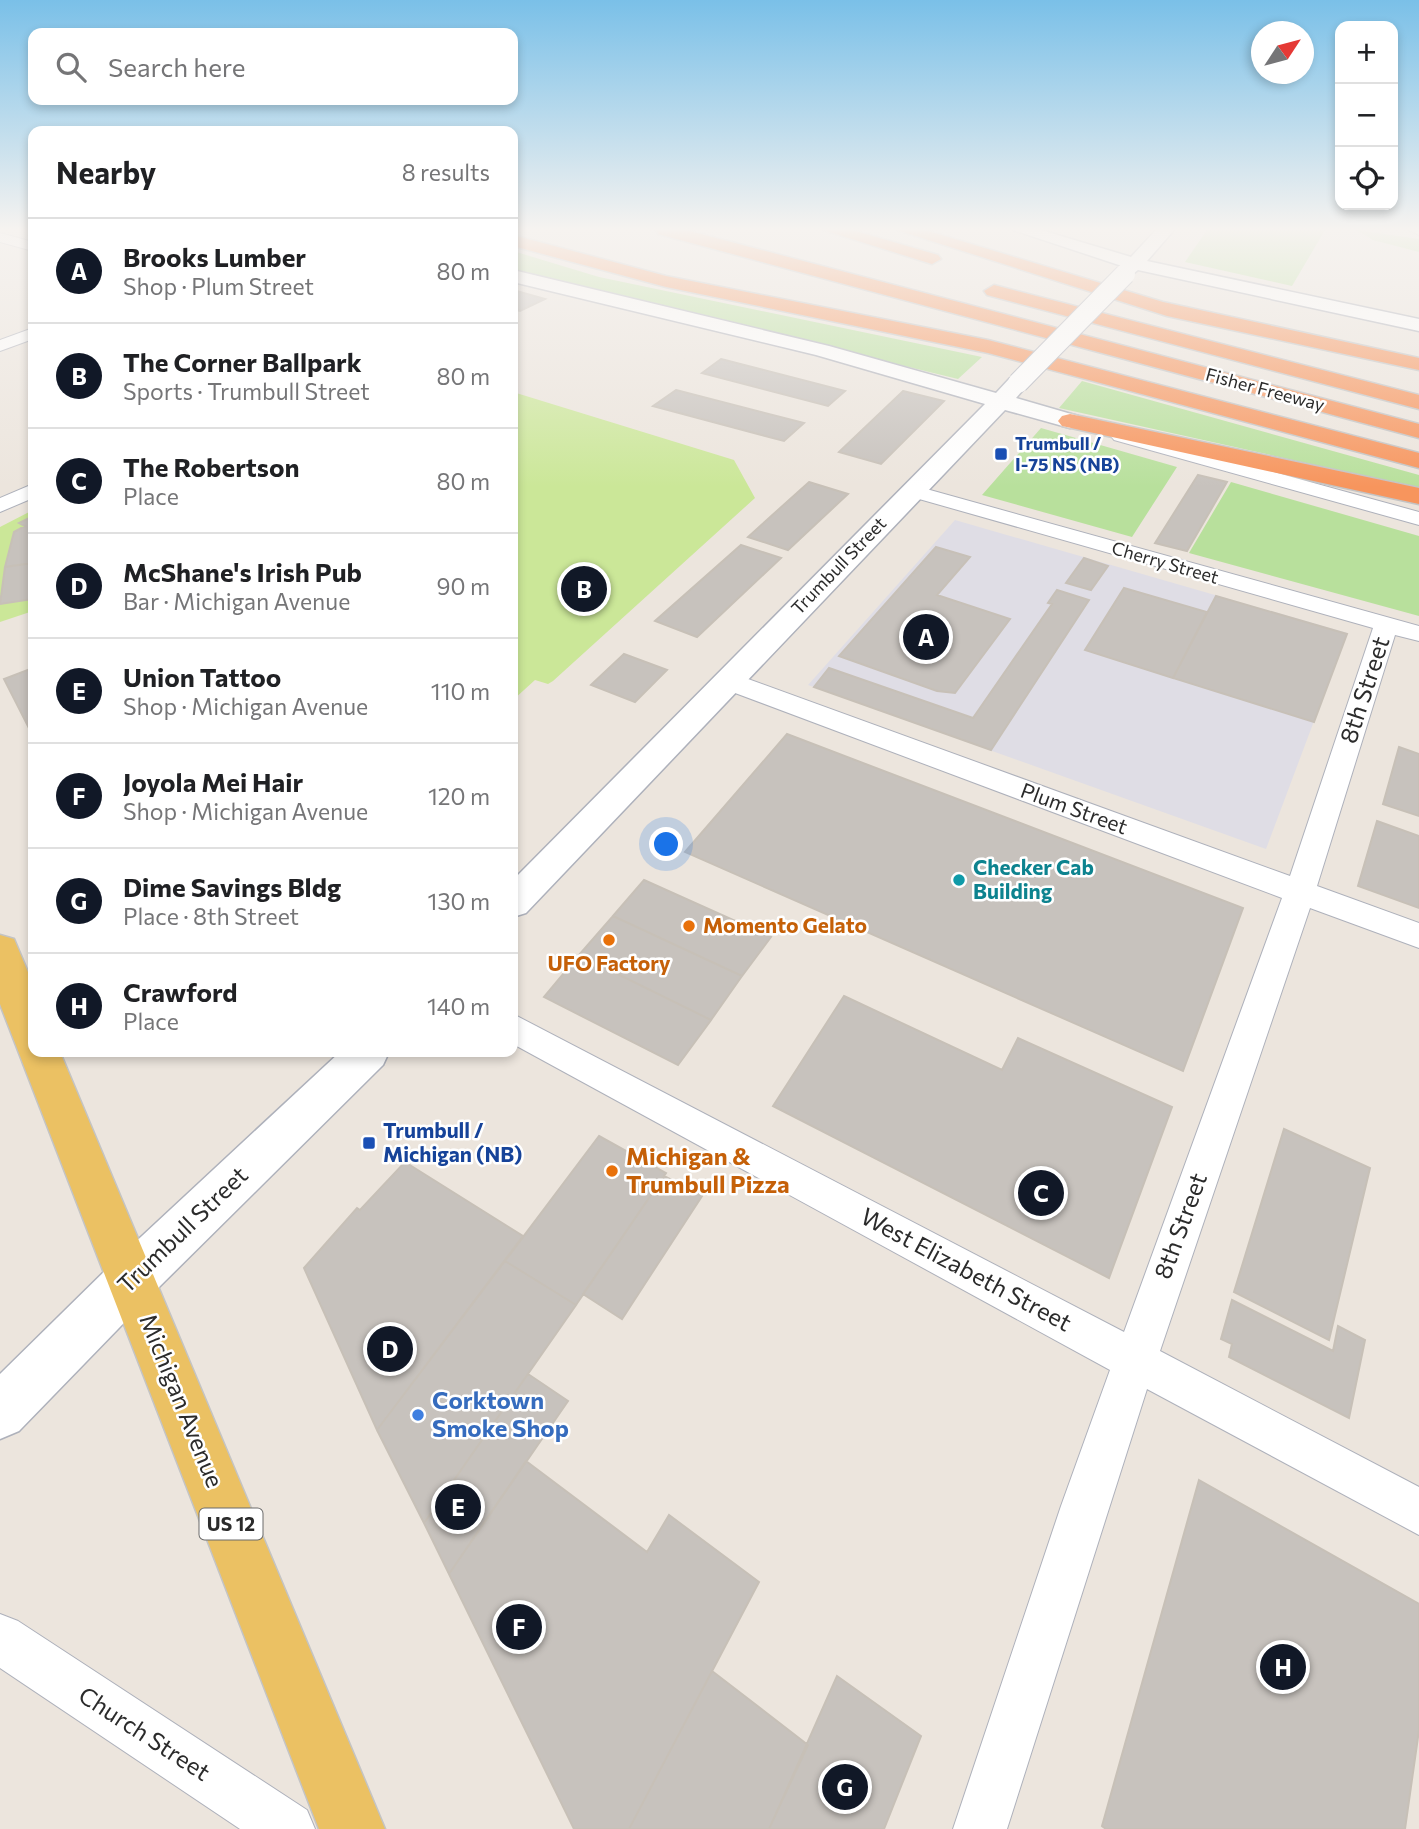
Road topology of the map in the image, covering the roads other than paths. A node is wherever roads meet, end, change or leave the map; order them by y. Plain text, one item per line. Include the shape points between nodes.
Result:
1 (677, 315) edge
2 (844, 315) edge
3 (920, 315) edge
4 (985, 315) edge
5 (1084, 315) edge
6 (1100, 315) edge
7 (1183, 315) edge
8 (1196, 315) edge
9 (1365, 315) edge
10 (1419, 326) edge
11 (28, 334) edge
12 (0, 346) edge
13 (1419, 364) edge
14 (1419, 378) edge
15 (1009, 392) junction
16 (1419, 402) edge
17 (1070, 421) junction
18 (1419, 431) edge
19 (1419, 440) edge
20 (1419, 461) edge
21 (912, 491) junction
22 (28, 492) edge
23 (1419, 496) edge
24 (0, 506) edge
25 (1419, 519) edge
26 (1402, 630) edge
27 (728, 681) junction
28 (1300, 892) junction
29 (518, 897) edge
30 (1419, 936) edge
31 (0, 950) edge
32 (28, 1024) edge
33 (518, 1031) edge
34 (41, 1057) edge
35 (364, 1057) edge
36 (131, 1279) junction
37 (1135, 1360) junction
38 (0, 1412) edge
39 (1419, 1513) edge
40 (0, 1639) edge
41 (288, 1829) edge
42 (352, 1829) edge
43 (980, 1829) edge

1 - 15 street
2 - 20 highway via 1005,350
3 - 19 highway
4 - 18 highway, Fisher Freeway
5 - 15 street, Trumbull Street, bridge
6 - 16 highway, Fisher Freeway
7 - 14 highway
8 - 13 highway
9 - 10 street
11 - 12 street
15 - 17 street
15 - 21 street, Trumbull Street
17 - 23 highway
17 - 25 street
21 - 26 street, Cherry Street
21 - 27 street, Trumbull Street
22 - 24 street
26 - 28 street, 8th Street
27 - 28 street, Plum Street
27 - 29 street, Trumbull Street
28 - 30 street, Plum Street
28 - 37 street, 8th Street
31 - 32 main road
33 - 37 street, West Elizabeth Street
34 - 36 main road, Michigan Avenue / US 12
35 - 36 street, Trumbull Street
36 - 38 street, Trumbull Street
36 - 42 main road, Michigan Avenue / US 12
37 - 39 street, West Elizabeth Street
37 - 43 street, 8th Street
40 - 41 street, Church Street

